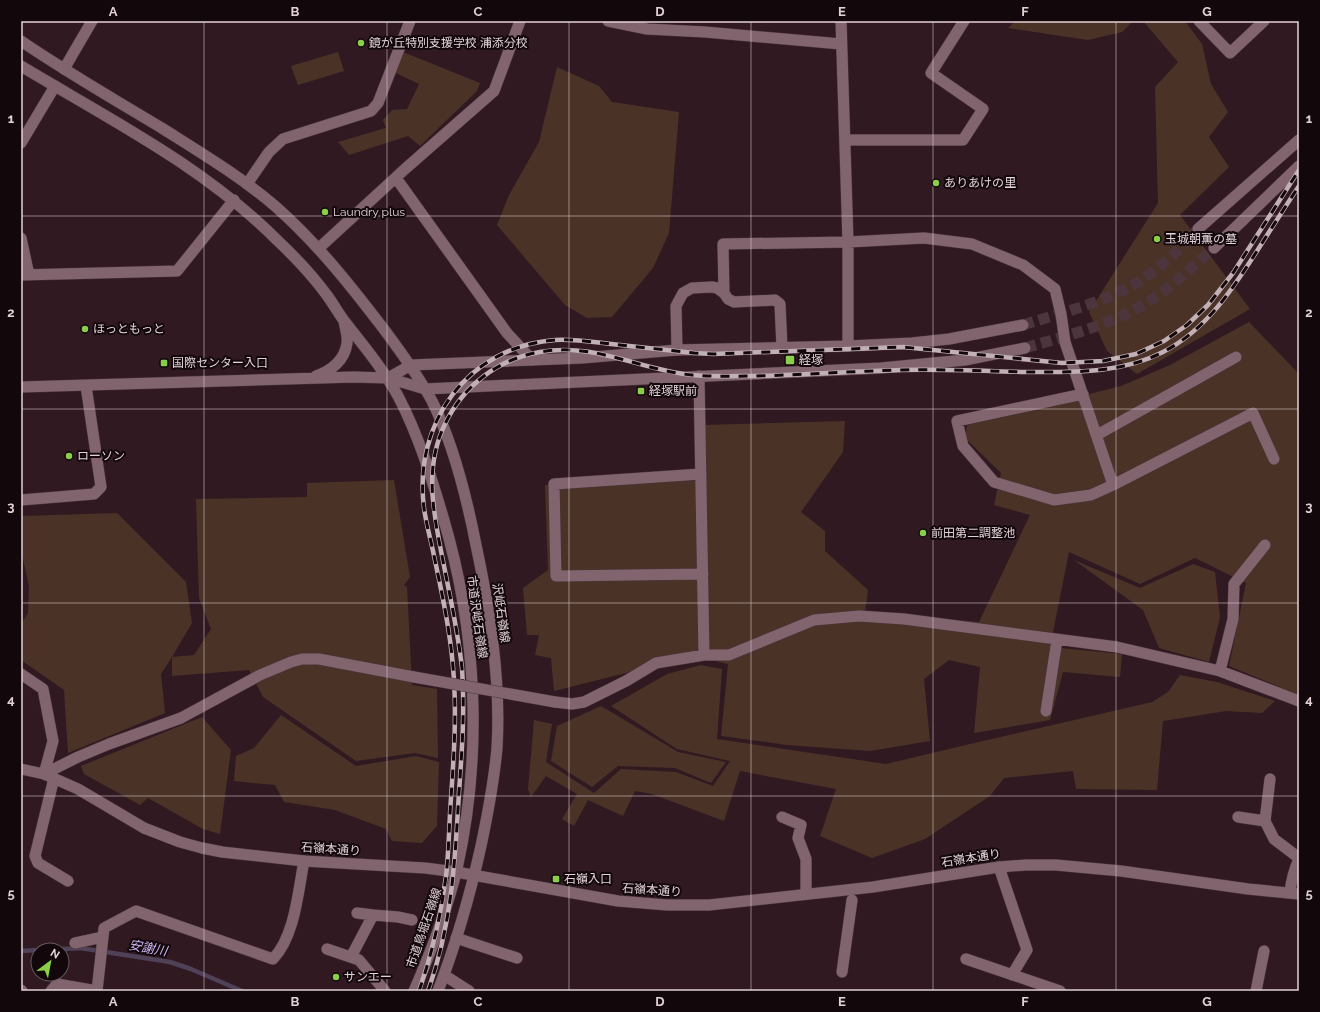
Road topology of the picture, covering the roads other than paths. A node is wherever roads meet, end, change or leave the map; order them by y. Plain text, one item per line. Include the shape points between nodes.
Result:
1 (92, 21) edge
2 (410, 21) edge
3 (520, 21) edge
4 (608, 21) edge
5 (841, 21) edge
6 (964, 21) edge
7 (1199, 21) edge
8 (1264, 21) edge
9 (21, 41) edge
10 (841, 44) junction
11 (21, 66) edge
12 (64, 69) junction
13 (55, 86) junction
14 (846, 140) junction
15 (1299, 140) edge
16 (21, 143) edge
17 (1299, 166) edge
18 (396, 178) junction
19 (247, 184) junction
20 (234, 200) junction
21 (1198, 229) tunnel mouth
22 (21, 238) edge
23 (848, 242) junction
24 (319, 248) junction
25 (1214, 248) tunnel mouth
26 (25, 275) edge
27 (724, 293) junction
28 (344, 321) junction
29 (1023, 325) tunnel mouth
30 (848, 346) junction
31 (782, 348) junction
32 (1025, 348) tunnel mouth
33 (677, 350) junction
34 (1236, 357) dead end
35 (532, 360) junction
36 (411, 365) junction
37 (699, 376) junction
38 (312, 378) junction
39 (388, 378) junction
40 (86, 386) junction
41 (21, 387) edge
42 (425, 389) junction
43 (1083, 394) junction
44 (1097, 435) junction
45 (1274, 459) dead end
46 (700, 474) junction
47 (1113, 485) junction
48 (21, 500) edge
49 (1265, 545) dead end
50 (703, 574) junction
51 (1057, 640) junction
52 (704, 656) junction
53 (1220, 671) junction
54 (21, 674) edge
55 (1299, 701) edge
56 (1046, 711) dead end
57 (21, 769) edge
58 (49, 776) junction
59 (1270, 780) dead end
60 (782, 817) dead end
61 (1238, 817) dead end
62 (1265, 821) junction
63 (1299, 858) edge
64 (304, 860) junction
65 (999, 867) junction
66 (456, 872) junction
67 (475, 875) junction
68 (68, 881) dead end
69 (806, 894) junction
70 (1295, 894) edge
71 (852, 900) dead end
72 (357, 913) dead end
73 (373, 915) junction
74 (412, 920) dead end
75 (456, 938) junction
76 (102, 941) junction
77 (75, 943) dead end
78 (327, 949) dead end
79 (1264, 951) dead end
80 (351, 957) junction
81 (517, 958) dead end
82 (966, 959) dead end
83 (842, 972) dead end
84 (444, 975) junction
85 (1012, 975) junction
86 (51, 991) edge
87 (97, 991) edge
88 (385, 991) edge
89 (414, 991) edge
90 (438, 991) edge
91 (469, 991) edge
92 (1060, 991) edge
93 (1256, 991) edge

1 - 12 street
2 - 19 street via 378,103 370,111 283,139 269,152
3 - 18 street via 494,91
4 - 10 street via 647,29
5 - 10 street
6 - 14 street via 931,74 983,109 963,140
7 - 8 street via 1230,53
9 - 12 street, 沢岻石嶺線
10 - 14 street
11 - 13 street, 市道沢岻石嶺線
12 - 19 street, 沢岻石嶺線 via 194,148
13 - 16 street
13 - 20 street, 市道沢岻石嶺線 via 168,154
14 - 23 street
15 - 21 street
17 - 25 street
18 - 24 street
18 - 35 street via 507,333
19 - 24 street, 沢岻石嶺線
20 - 26 street via 177,271
20 - 28 street, 市道沢岻石嶺線 via 302,266
22 - 26 street
23 - 27 street via 723,244
23 - 30 street
23 - 43 street via 924,238 972,244 1024,266 1055,289 1065,342
24 - 36 street, 沢岻石嶺線
27 - 31 street via 734,302 775,300 780,304
27 - 33 street via 712,287 692,288 683,293 676,306
28 - 38 street via 347,342 344,354 338,363 324,374
28 - 39 street, 市道沢岻石嶺線
29 - 30 street via 949,339
30 - 31 street
31 - 33 street
32 - 37 street via 965,360 881,368
33 - 35 street
34 - 44 street
35 - 36 street
36 - 39 street
36 - 42 street, 沢岻石嶺線
37 - 42 street
37 - 46 street
38 - 39 street
38 - 40 street
39 - 42 street
39 - 66 street, 市道沢岻石嶺線 via 410,422 433,484 449,537 468,625 473,696 471,764 463,841
40 - 41 street
40 - 48 street via 101,487 94,494
42 - 67 street, 沢岻石嶺線 via 435,408 456,465 472,523 487,598 494,657 497,709 496,762
43 - 44 street
43 - 47 street via 957,421 963,446 994,482 1054,500 1091,495
44 - 47 street
45 - 47 street via 1254,413
46 - 50 street
46 - 50 street via 554,484 556,576
49 - 53 street via 1234,584 1233,619
50 - 52 street
51 - 52 street via 904,618 859,616 814,620 729,655
51 - 53 street via 1117,648
51 - 56 street
52 - 58 street, bridge via 656,663 584,702 572,704 319,659 302,659 260,675 181,718 78,757
53 - 55 street
54 - 58 street via 43,689 53,741
57 - 58 street, 石嶺本通り
58 - 64 street, 石嶺本通り via 78,789 144,828 180,842 222,852
58 - 68 street via 35,856 38,863
59 - 62 street
60 - 69 street via 801,825 798,838 806,859
61 - 62 street
62 - 63 street via 1274,839
63 - 70 street via 1291,883
64 - 66 street, 石嶺本通り
64 - 76 street via 292,922 279,952 272,959 136,911 104,928
65 - 69 street, 石嶺本通り via 873,887
65 - 70 street, 石嶺本通り via 1041,865 1088,868
65 - 85 street via 1027,950
66 - 67 street, 石嶺本通り
66 - 89 street, 市道鳥堀石嶺線 via 427,961
67 - 69 street, 石嶺本通り via 618,901 667,905 709,905
67 - 75 street
71 - 83 street
72 - 73 street
73 - 74 street
73 - 80 street
75 - 81 street
75 - 84 street
76 - 77 street
76 - 87 street
78 - 80 street
79 - 93 street
80 - 88 street via 358,960
82 - 85 street
84 - 90 street
84 - 91 street
85 - 92 street
86 - 87 street via 57,984

